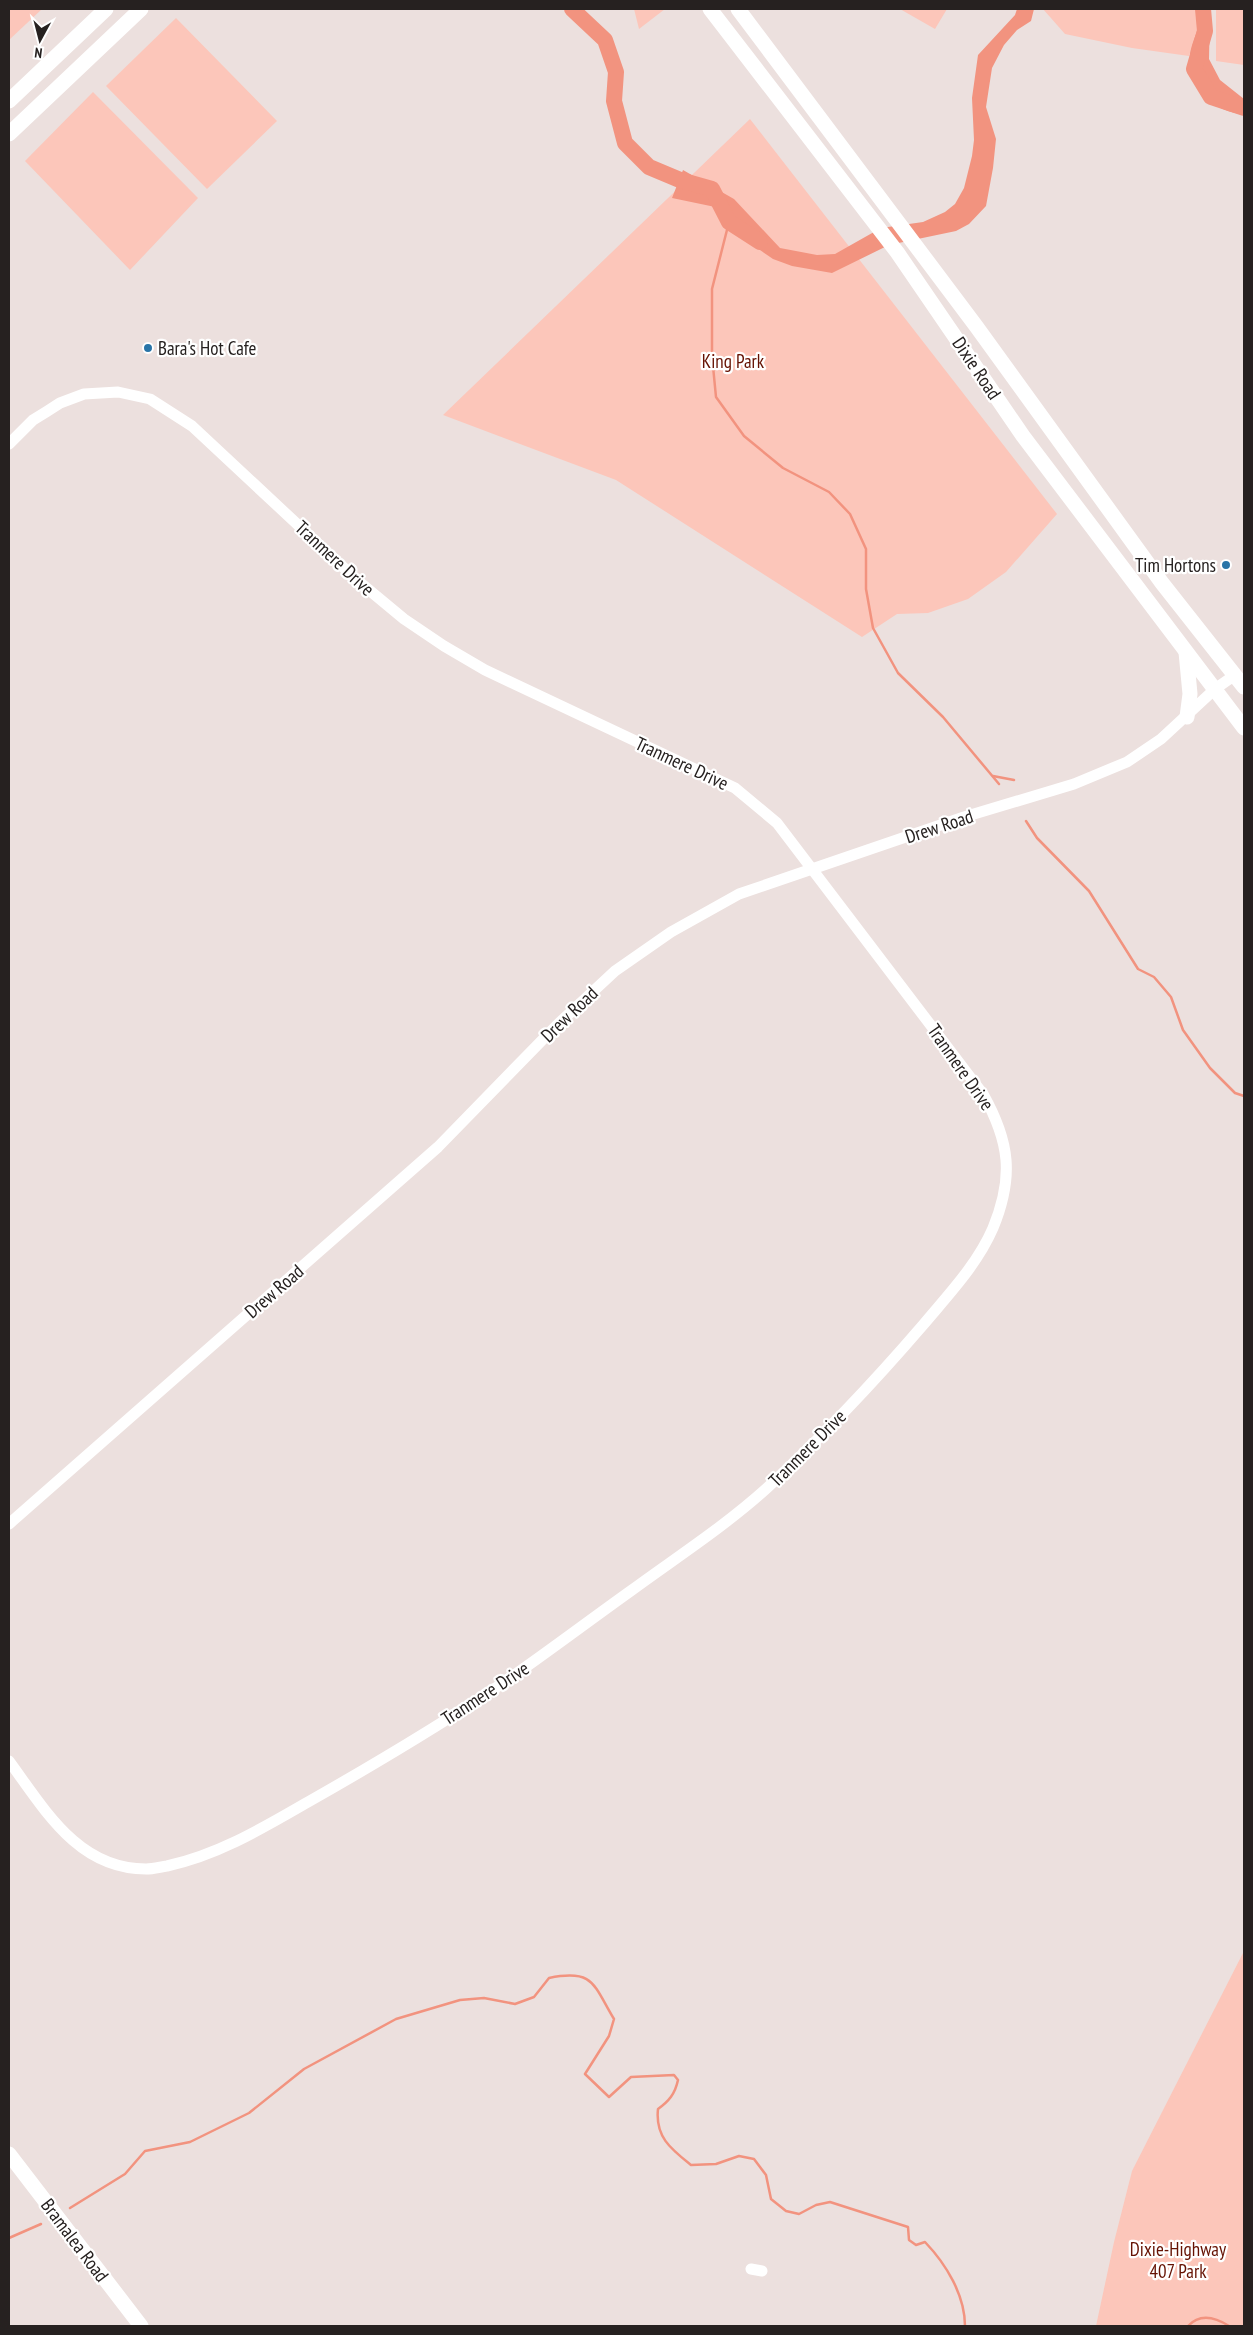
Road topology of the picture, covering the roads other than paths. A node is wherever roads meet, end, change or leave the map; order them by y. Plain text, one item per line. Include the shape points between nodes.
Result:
1 (106, 9) edge
2 (141, 9) edge
3 (710, 9) edge
4 (738, 9) edge
5 (86, 28) junction
6 (104, 45) junction
7 (9, 101) edge
8 (9, 134) edge
9 (9, 444) edge
10 (1185, 651) junction
11 (1235, 675) junction
12 (1244, 688) edge
13 (1215, 689) junction
14 (1187, 717) junction
15 (1244, 728) edge
16 (812, 868) junction
17 (9, 1524) edge
18 (9, 1761) edge
19 (9, 2154) edge
20 (141, 2326) edge

1 - 5 main road
2 - 6 main road
3 - 10 main road, Dixie Road via 897,252 1023,436
4 - 11 main road, Dixie Road via 1162,583
5 - 6 main road
5 - 7 main road
6 - 8 main road
9 - 16 street, Tranmere Drive via 33,420 60,403 84,394 118,392 150,400 192,426 404,619 485,670 735,788 777,822
10 - 13 main road, Dixie Road
10 - 14 main road via 1190,694
11 - 12 main road, Dixie Road
11 - 13 street, Drew Road
13 - 14 street, Drew Road
13 - 15 main road, Dixie Road
14 - 16 street, Drew Road via 1127,762 1074,784
16 - 17 street, Drew Road via 739,894 671,932 615,971 557,1025 438,1147
16 - 18 street, Tranmere Drive via 984,1094 997,1118 1004,1145 1008,1171 1003,1201 992,1230 960,1281 900,1352 765,1490 709,1534 470,1704 350,1778 214,1852 148,1870 95,1858 58,1827
19 - 20 main road, Bramalea Road

